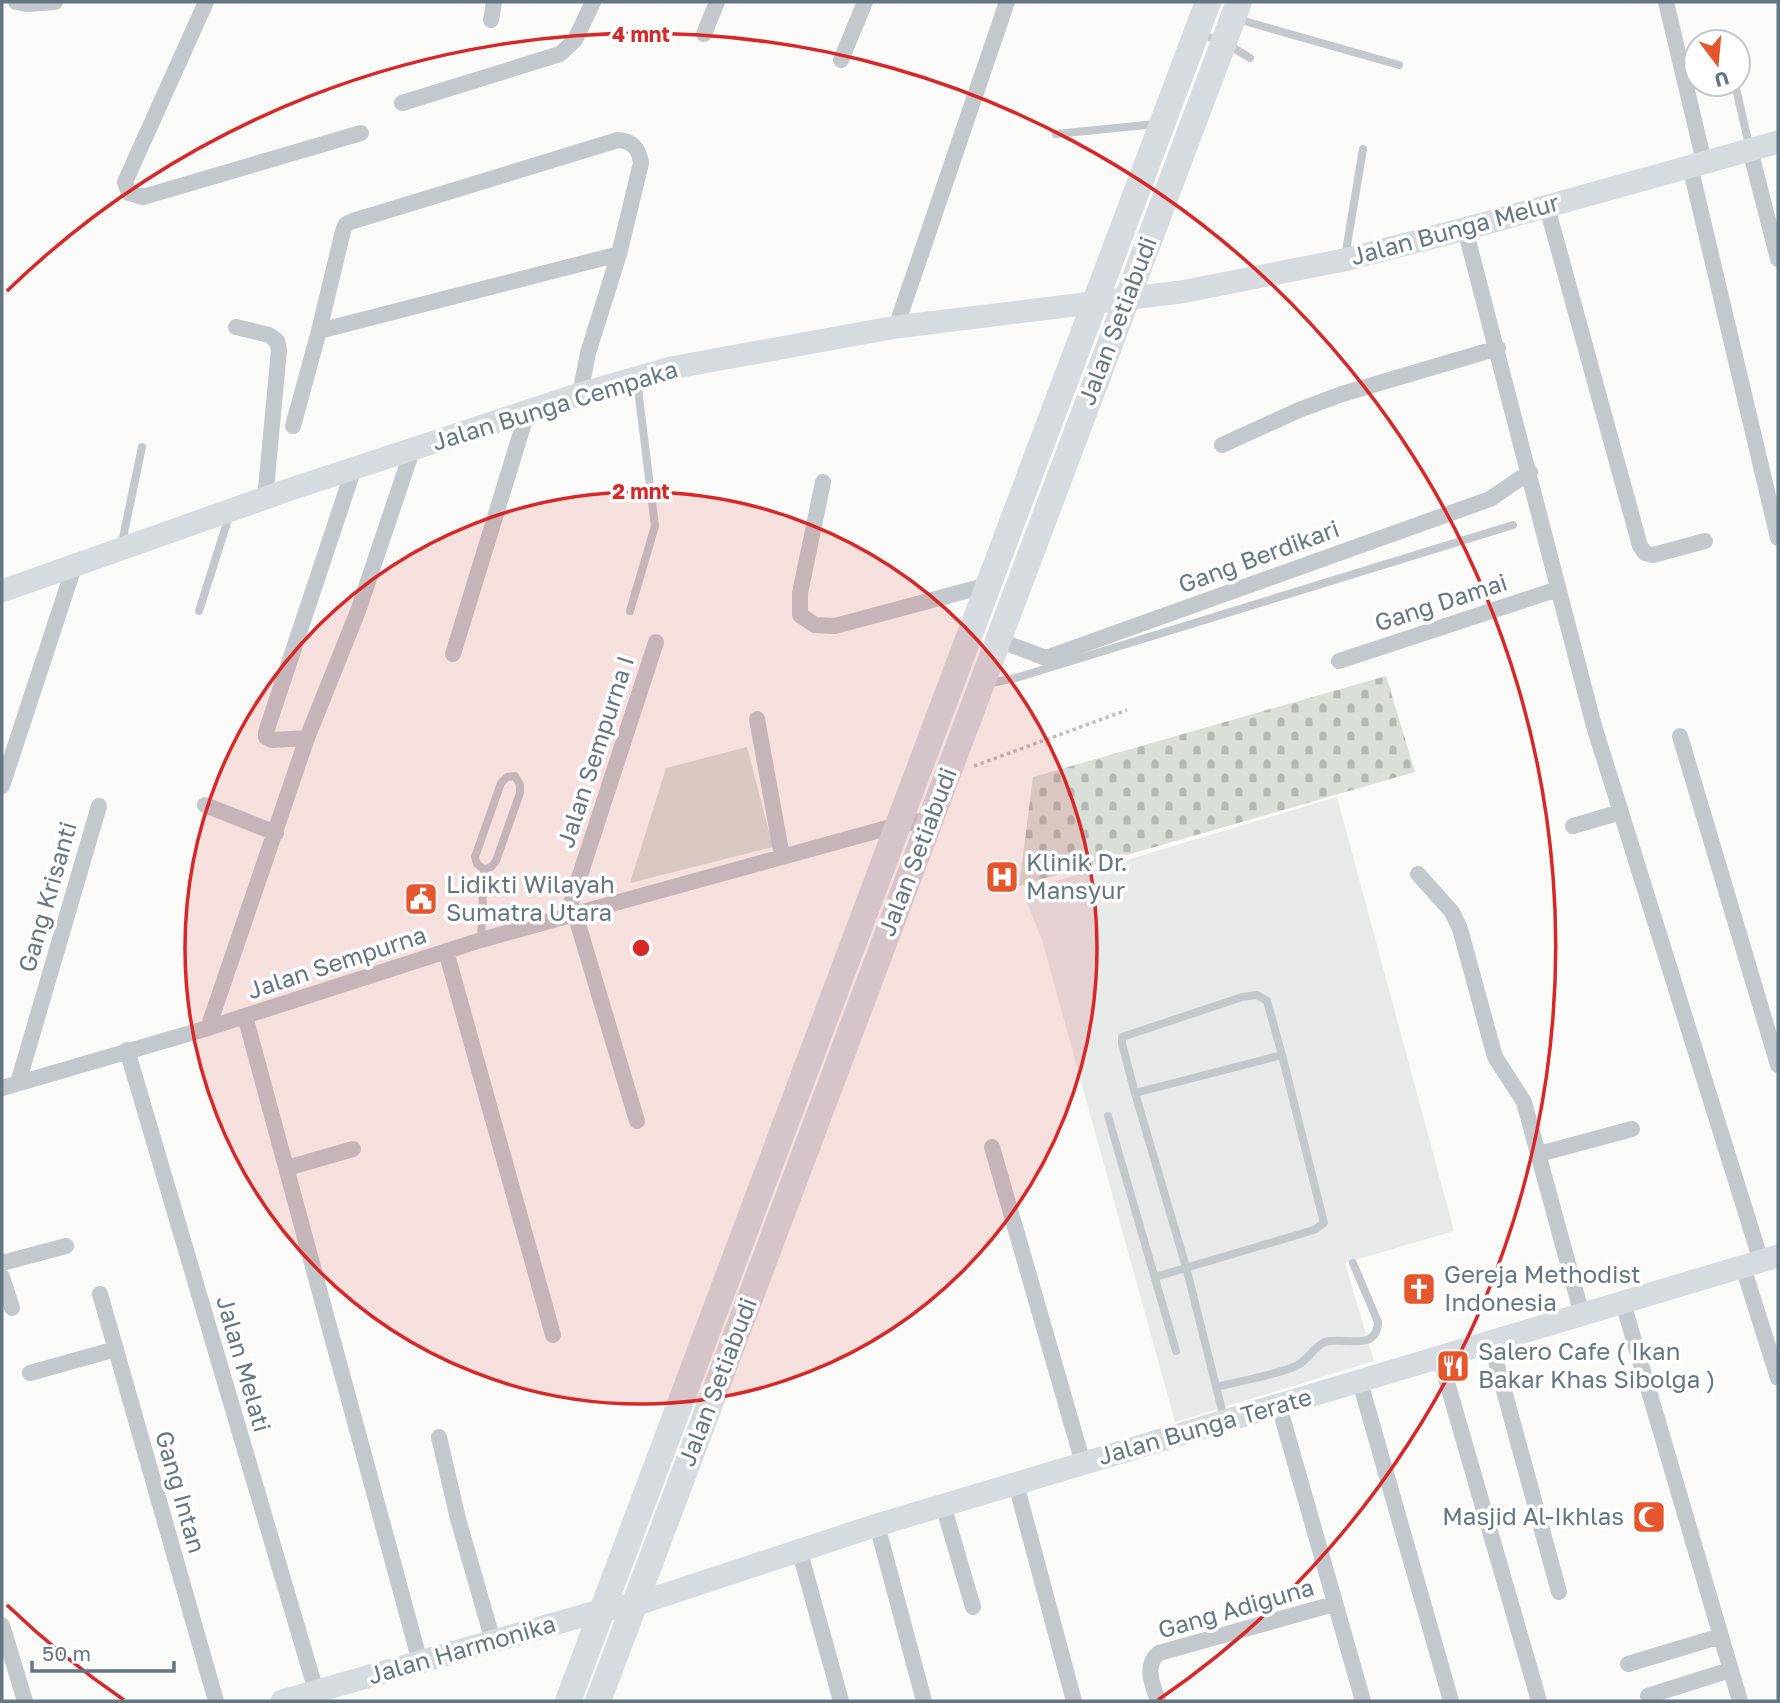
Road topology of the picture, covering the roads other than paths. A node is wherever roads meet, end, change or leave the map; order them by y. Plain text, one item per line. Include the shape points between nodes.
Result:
1 (16, 2) edge
2 (55, 2) edge
3 (206, 2) edge
4 (494, 2) edge
5 (593, 2) edge
6 (717, 2) edge
7 (865, 2) edge
8 (1007, 2) edge
9 (1208, 2) edge
10 (1666, 2) edge
11 (1236, 10) edge
12 (491, 20) dead end
13 (1196, 33) junction
14 (704, 34) dead end
15 (1223, 43) junction
16 (1250, 58) dead end
17 (841, 60) dead end
18 (1399, 65) dead end
19 (1738, 98) edge
20 (402, 103) dead end
21 (1163, 123) junction
22 (361, 133) dead end
23 (1056, 134) dead end
24 (1778, 142) edge
25 (1363, 149) dead end
26 (1750, 150) junction
27 (1697, 164) junction
28 (1547, 207) junction
29 (1465, 229) junction
30 (619, 254) junction
31 (1778, 259) edge
32 (1344, 260) junction
33 (1127, 299) junction
34 (1094, 304) junction
35 (236, 327) dead end
36 (896, 327) junction
37 (319, 331) junction
38 (1498, 348) junction
39 (636, 378) junction
40 (580, 394) junction
41 (527, 413) junction
42 (293, 426) dead end
43 (1222, 444) dead end
44 (142, 447) dead end
45 (412, 451) junction
46 (353, 471) junction
47 (1530, 472) junction
48 (823, 482) dead end
49 (265, 499) junction
50 (231, 510) junction
51 (1513, 525) dead end
52 (1778, 538) edge
53 (1705, 541) dead end
54 (120, 548) junction
55 (74, 567) junction
56 (988, 585) junction
57 (1558, 589) junction
58 (2, 591) edge
59 (200, 611) dead end
60 (630, 611) dead end
61 (998, 640) junction
62 (656, 642) dead end
63 (453, 654) dead end
64 (1339, 661) dead end
65 (981, 684) junction
66 (757, 719) dead end
67 (1680, 736) dead end
68 (307, 738) junction
69 (2, 786) edge
70 (205, 805) dead end
71 (99, 806) dead end
72 (1621, 812) junction
73 (931, 819) junction
74 (898, 825) junction
75 (1573, 826) dead end
76 (276, 832) junction
77 (782, 856) junction
78 (484, 869) junction
79 (1418, 874) dead end
80 (571, 915) junction
81 (481, 940) junction
82 (446, 951) junction
83 (246, 1016) junction
84 (208, 1028) junction
85 (127, 1051) junction
86 (1282, 1055) junction
87 (1778, 1065) edge
88 (18, 1083) junction
89 (2, 1088) edge
90 (1135, 1093) junction
91 (1108, 1116) dead end
92 (637, 1121) dead end
93 (1632, 1129) dead end
94 (992, 1147) dead end
95 (353, 1149) dead end
96 (1539, 1154) junction
97 (287, 1168) junction
98 (66, 1246) dead end
99 (1761, 1261) edge
100 (2, 1263) edge
101 (1353, 1263) dead end
102 (1186, 1267) junction
103 (2, 1277) edge
104 (1155, 1277) junction
105 (100, 1294) dead end
106 (1623, 1303) junction
107 (12, 1308) dead end
108 (1583, 1315) junction
109 (552, 1335) dead end
110 (1490, 1343) junction
111 (116, 1349) junction
112 (1176, 1351) dead end
113 (1440, 1358) junction
114 (30, 1373) dead end
115 (1778, 1378) edge
116 (1360, 1382) junction
117 (1217, 1387) junction
118 (1279, 1406) junction
119 (1225, 1422) junction
120 (439, 1437) dead end
121 (1083, 1464) junction
122 (1016, 1483) junction
123 (943, 1505) junction
124 (877, 1525) junction
125 (799, 1549) junction
126 (1559, 1592) dead end
127 (1334, 1604) junction
128 (634, 1605) junction
129 (973, 1607) dead end
130 (603, 1610) junction
131 (2, 1625) edge
132 (1721, 1636) junction
133 (493, 1641) junction
134 (420, 1662) junction
135 (1628, 1664) dead end
136 (1730, 1670) junction
137 (316, 1691) junction
138 (1648, 1696) dead end
139 (25, 1701) edge
140 (216, 1701) edge
141 (284, 1701) edge
142 (568, 1701) edge
143 (598, 1701) edge
144 (841, 1701) edge
145 (924, 1701) edge
146 (1074, 1701) edge
147 (1158, 1701) edge
148 (1363, 1701) edge
149 (1451, 1701) edge
150 (1539, 1701) edge
151 (1740, 1701) edge

1 - 2 street
3 - 22 street via 125,182 129,192 143,197
4 - 12 street
5 - 20 street via 575,40 560,54
6 - 14 street
7 - 17 street
8 - 36 street
9 - 13 main road, Jalan Setiabudi
10 - 27 street
11 - 15 main road, Jalan Setiabudi
11 - 18 lane
13 - 15 lane
13 - 21 main road, Jalan Setiabudi
15 - 16 lane
15 - 33 main road, Jalan Setiabudi
19 - 26 lane
21 - 23 lane
21 - 34 main road, Jalan Setiabudi
24 - 26 street, Jalan Bunga Melur
25 - 32 lane
26 - 27 street, Jalan Bunga Melur
26 - 31 street
27 - 28 street, Jalan Bunga Melur
27 - 52 street
28 - 29 street, Jalan Bunga Melur
28 - 53 street via 1640,546 1653,555
29 - 32 street, Jalan Bunga Melur
29 - 38 street
30 - 37 street
30 - 37 street via 641,163 634,145 618,140 346,224
30 - 40 street
32 - 33 street, Jalan Bunga Melur
33 - 34 street, Jalan Bunga Cempaka
33 - 61 main road, Jalan Setiabudi
34 - 36 street, Jalan Bunga Cempaka
34 - 56 main road, Jalan Setiabudi
35 - 49 street via 269,335 279,350
36 - 39 street, Jalan Bunga Cempaka
37 - 42 street
38 - 43 street via 1342,394
38 - 47 street
39 - 40 street, Jalan Bunga Cempaka
39 - 60 lane via 655,526
40 - 41 street, Jalan Bunga Cempaka
41 - 45 street, Jalan Bunga Cempaka
41 - 63 street
44 - 54 lane
45 - 46 street, Jalan Bunga Cempaka
45 - 68 street via 358,611
46 - 49 street, Jalan Bunga Cempaka
46 - 68 street via 266,733 272,740
47 - 57 street
47 - 61 street, Gang Berdikari via 1490,499 1046,658
48 - 56 street via 800,593 800,615 815,625 835,626
49 - 50 street, Jalan Bunga Cempaka
50 - 54 street, Jalan Bunga Cempaka
50 - 59 lane
51 - 65 lane via 1016,678
54 - 55 street, Jalan Bunga Cempaka
55 - 58 street, Jalan Bunga Cempaka
55 - 69 street
56 - 74 main road, Jalan Setiabudi
57 - 64 street, Gang Damai
57 - 72 street
61 - 65 main road, Jalan Setiabudi
62 - 80 street, Jalan Sempurna I
65 - 73 main road, Jalan Setiabudi
66 - 77 street
67 - 87 street
68 - 76 street
70 - 76 street
71 - 88 street, Gang Krisanti
72 - 75 street
72 - 99 street
73 - 74 street, Jalan Sempurna
73 - 128 main road, Jalan Setiabudi
74 - 77 street, Jalan Sempurna
74 - 130 main road, Jalan Setiabudi
76 - 84 street
77 - 80 street, Jalan Sempurna
78 - 78 lane via 475,857 501,783 516,776 520,785 516,804 496,861
78 - 81 lane
79 - 96 street via 1452,912 1460,929 1495,1058 1524,1102
80 - 81 street, Jalan Sempurna
80 - 92 street
81 - 82 street, Jalan Sempurna
82 - 83 street, Jalan Sempurna
82 - 109 street
83 - 84 street, Jalan Sempurna
83 - 97 street
84 - 85 street, Jalan Sempurna
85 - 88 street, Jalan Sempurna
85 - 137 street, Jalan Melati
86 - 90 lane
86 - 90 lane via 1267,1001 1257,995 1242,997 1122,1037
86 - 102 lane via 1324,1223 1314,1230
88 - 89 street, Jalan Sempurna
90 - 102 lane
91 - 104 lane
93 - 96 street
94 - 121 street
95 - 97 street
96 - 108 street
97 - 134 street
98 - 100 street
99 - 106 street, Jalan Bunga Terate
99 - 115 street
101 - 117 lane via 1378,1322 1369,1339 1322,1343 1294,1367
102 - 104 lane
102 - 117 lane
103 - 107 street
104 - 112 lane
105 - 111 street, Gang Intan
106 - 108 street, Jalan Bunga Terate
106 - 132 street
108 - 110 street, Jalan Bunga Terate
110 - 113 street, Jalan Bunga Terate
110 - 126 street
111 - 114 street
111 - 140 street, Gang Intan
113 - 116 street, Jalan Bunga Terate
113 - 150 street
116 - 118 street, Jalan Bunga Terate
116 - 149 street
117 - 119 lane
118 - 119 street, Jalan Bunga Terate
118 - 127 street
119 - 121 street, Jalan Bunga Terate
120 - 133 street
121 - 122 street, Jalan Bunga Terate
122 - 123 street, Jalan Bunga Terate
122 - 146 street
123 - 124 street, Jalan Bunga Terate
123 - 129 street
124 - 125 street, Jalan Bunga Terate
124 - 145 street
125 - 128 street, Jalan Bunga Terate
125 - 144 street
127 - 147 street, Gang Adiguna via 1159,1653 1150,1669
127 - 148 street
128 - 130 street, Jalan Harmonika
128 - 143 main road, Jalan Setiabudi
130 - 133 street, Jalan Harmonika
130 - 142 main road, Jalan Setiabudi
131 - 139 street
132 - 135 street
132 - 136 street
133 - 134 street, Jalan Harmonika
134 - 137 street, Jalan Harmonika
136 - 138 street
136 - 151 street
137 - 141 street, Jalan Harmonika

